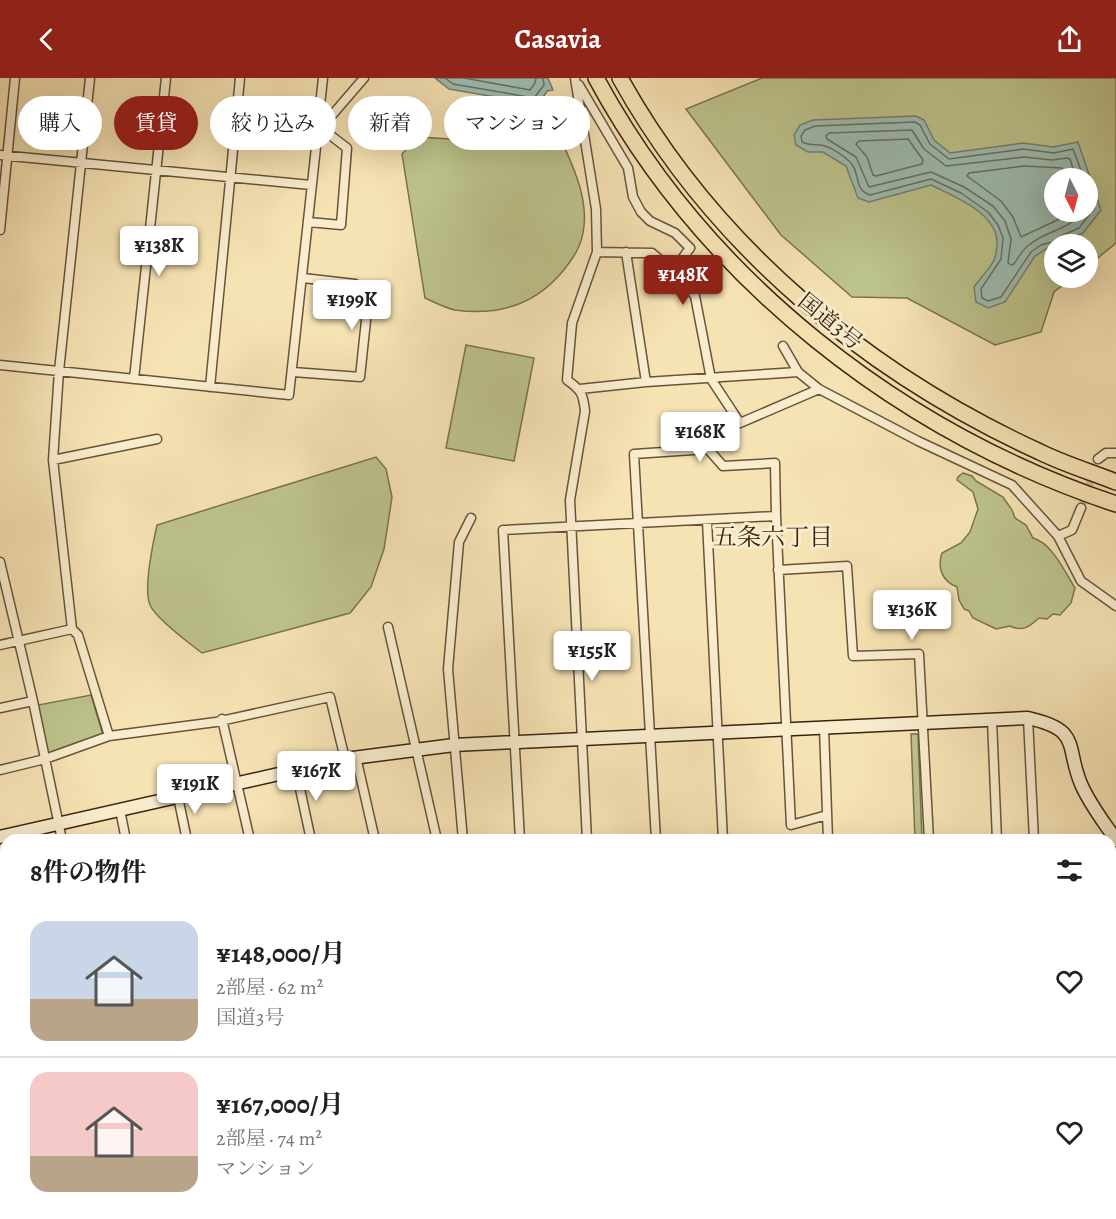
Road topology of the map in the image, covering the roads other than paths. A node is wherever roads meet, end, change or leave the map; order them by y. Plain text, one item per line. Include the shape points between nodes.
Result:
1 (15, 78) edge
2 (90, 78) edge
3 (166, 78) edge
4 (240, 78) edge
5 (323, 78) edge
6 (364, 78) edge
7 (596, 78) edge
8 (621, 78) edge
9 (576, 79) edge
10 (321, 96) edge
11 (336, 111) edge
12 (336, 140) edge
13 (315, 150) edge
14 (4, 155) edge
15 (82, 164) junction
16 (157, 172) junction
17 (230, 179) junction
18 (311, 185) junction
19 (309, 222) junction
20 (0, 230) edge
21 (597, 252) junction
22 (626, 252) junction
23 (673, 271) junction
24 (303, 278) junction
25 (783, 346) dead end
26 (0, 365) edge
27 (59, 371) junction
28 (293, 372) junction
29 (798, 372) junction
30 (134, 379) junction
31 (711, 379) junction
32 (646, 382) junction
33 (210, 387) junction
34 (580, 389) junction
35 (819, 389) junction
36 (157, 439) dead end
37 (1116, 453) edge
38 (1098, 459) dead end
39 (53, 460) junction
40 (1116, 482) edge
41 (1116, 504) edge
42 (1081, 508) tunnel mouth
43 (776, 516) junction
44 (471, 518) dead end
45 (707, 521) junction
46 (639, 524) junction
47 (571, 526) junction
48 (1058, 536) junction
49 (0, 562) edge
50 (778, 570) junction
51 (2, 583) edge
52 (1116, 606) edge
53 (387, 627) dead end
54 (72, 629) junction
55 (18, 640) junction
56 (0, 645) edge
57 (33, 701) junction
58 (0, 708) edge
59 (1028, 718) junction
60 (222, 719) junction
61 (992, 720) junction
62 (923, 722) junction
63 (824, 728) junction
64 (786, 729) junction
65 (718, 732) junction
66 (109, 736) junction
67 (650, 736) junction
68 (582, 740) junction
69 (515, 742) junction
70 (454, 745) junction
71 (416, 749) junction
72 (351, 758) junction
73 (45, 759) junction
74 (0, 770) edge
75 (296, 770) junction
76 (237, 783) junction
77 (177, 796) junction
78 (120, 810) junction
79 (827, 815) junction
80 (58, 824) junction
81 (13, 834) edge
82 (60, 834) edge
83 (125, 834) edge
84 (186, 834) edge
85 (249, 834) edge
86 (310, 834) edge
87 (373, 834) edge
88 (436, 834) edge
89 (462, 834) edge
90 (520, 834) edge
91 (587, 834) edge
92 (656, 834) edge
93 (723, 834) edge
94 (828, 834) edge
95 (929, 834) edge
96 (998, 834) edge
97 (1034, 834) edge
98 (1112, 834) edge

1 - 14 street
2 - 15 street
3 - 16 street
4 - 17 street
5 - 10 street
6 - 11 street
7 - 41 highway, 国道3号 via 654,169 700,227 784,313 829,351 906,405 964,439
8 - 40 highway, 国道3号 via 671,158 752,254 842,335 918,388 977,422 1041,453
9 - 21 street via 596,209
9 - 23 street via 628,168 633,197 641,212 675,233 690,248
12 - 19 street via 347,148 341,225
13 - 18 street
14 - 15 street
14 - 20 street
15 - 16 street
15 - 27 street
16 - 17 street
16 - 30 street
17 - 18 street
17 - 33 street
18 - 19 street
19 - 24 street
21 - 22 street
21 - 34 street via 572,323 567,380
22 - 23 street via 652,252
22 - 32 street
23 - 31 street via 695,296
24 - 28 street
24 - 28 street via 355,284 369,292 360,377
25 - 29 street
26 - 27 street
27 - 30 street
27 - 39 street
28 - 33 street via 289,395
29 - 31 street
29 - 35 street
30 - 33 street
31 - 32 street
31 - 35 street via 740,423
32 - 34 street
34 - 47 street via 585,411 570,500
35 - 48 street via 1012,485
36 - 39 street
37 - 38 street via 1106,453
39 - 54 street
42 - 48 street via 1072,530
43 - 45 street
43 - 46 street via 775,463 723,466 708,450 634,454
43 - 50 street
44 - 70 street via 459,542 448,669
45 - 46 street
45 - 65 street
46 - 47 street
46 - 67 street
47 - 68 street
47 - 69 street via 503,530
48 - 52 street via 1081,581
49 - 51 street
50 - 62 street via 847,566 853,656 919,654
50 - 64 street
51 - 55 street
53 - 71 street
54 - 55 street
54 - 66 street via 78,634
55 - 56 street
55 - 57 street
57 - 58 street
57 - 73 street
59 - 61 street
59 - 97 street
59 - 98 street via 1066,736 1080,783
60 - 66 street
60 - 72 street via 330,697
60 - 76 street
61 - 62 street
61 - 96 street
62 - 63 street
62 - 95 street
63 - 64 street
63 - 79 street
64 - 65 street
64 - 79 street via 791,825
65 - 67 street
65 - 93 street
66 - 73 street
67 - 68 street
67 - 92 street
68 - 69 street
68 - 91 street
69 - 70 street
69 - 90 street
70 - 71 street
70 - 89 street
71 - 72 street
71 - 88 street
72 - 75 street
72 - 87 street
73 - 74 street
73 - 80 street
75 - 76 street
75 - 86 street
76 - 77 street
76 - 85 street
77 - 78 street
77 - 84 street
78 - 80 street
78 - 83 street
79 - 94 street
80 - 81 street
80 - 82 street

